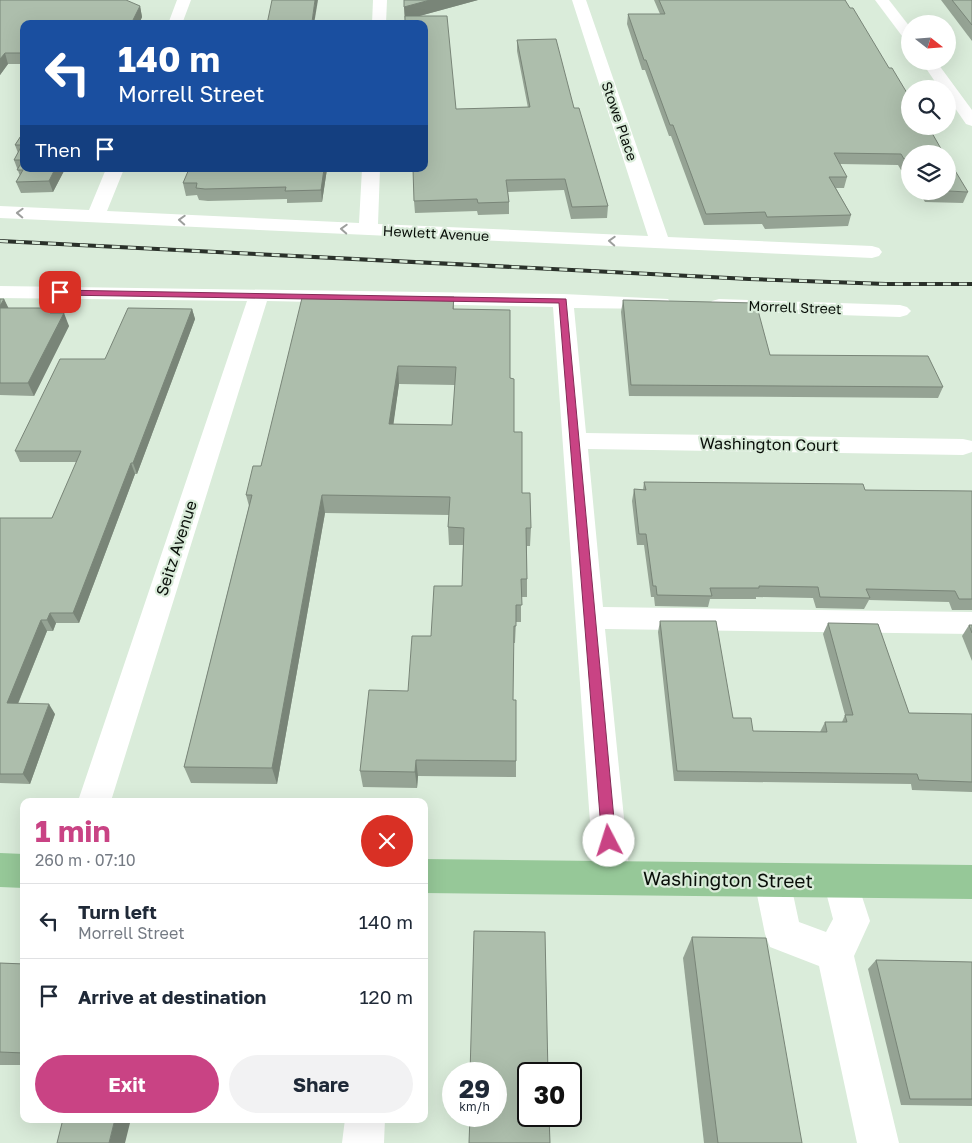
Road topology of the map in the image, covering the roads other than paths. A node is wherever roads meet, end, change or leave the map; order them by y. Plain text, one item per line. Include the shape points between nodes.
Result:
1 (184, 0) edge
2 (380, 0) edge
3 (579, 0) edge
4 (882, 0) edge
5 (176, 20) edge
6 (379, 20) edge
7 (901, 25) edge
8 (936, 70) edge
9 (965, 102) edge
10 (972, 121) edge
11 (114, 172) edge
12 (371, 172) edge
13 (0, 212) edge
14 (96, 216) junction
15 (368, 230) junction
16 (660, 243) junction
17 (872, 252) dead end
18 (0, 292) edge
19 (259, 295) junction
20 (563, 300) junction
21 (900, 310) dead end
22 (575, 441) junction
23 (963, 447) dead end
24 (590, 618) junction
25 (972, 623) edge
26 (95, 798) edge
27 (0, 870) edge
28 (20, 871) edge
29 (428, 876) edge
30 (612, 878) junction
31 (772, 880) junction
32 (841, 881) junction
33 (972, 882) edge
34 (834, 954) junction
35 (365, 1123) edge
36 (363, 1143) edge
37 (878, 1143) edge

1 - 5 street
2 - 6 street
3 - 16 street, Stowe Place
4 - 7 street
8 - 9 street
9 - 10 street
11 - 14 street
12 - 15 street
14 -> 13 street, Hewlett Avenue
15 -> 14 street, Hewlett Avenue
16 -> 15 street, Hewlett Avenue
16 - 17 street, Hewlett Avenue
18 - 19 street, Morrell Street
19 - 20 street, Morrell Street
19 - 26 street, Seitz Avenue
20 - 21 street, Morrell Street
20 - 22 street
22 - 23 street, Washington Court
22 - 24 street
24 - 25 street
24 - 30 street
27 - 28 main road
29 - 30 main road, Washington Street
30 - 31 main road, Washington Street
31 - 32 main road, Washington Street
31 - 34 street via 783,934
32 - 33 main road, Washington Street
32 - 34 street via 852,921
34 - 37 street
35 - 36 street

